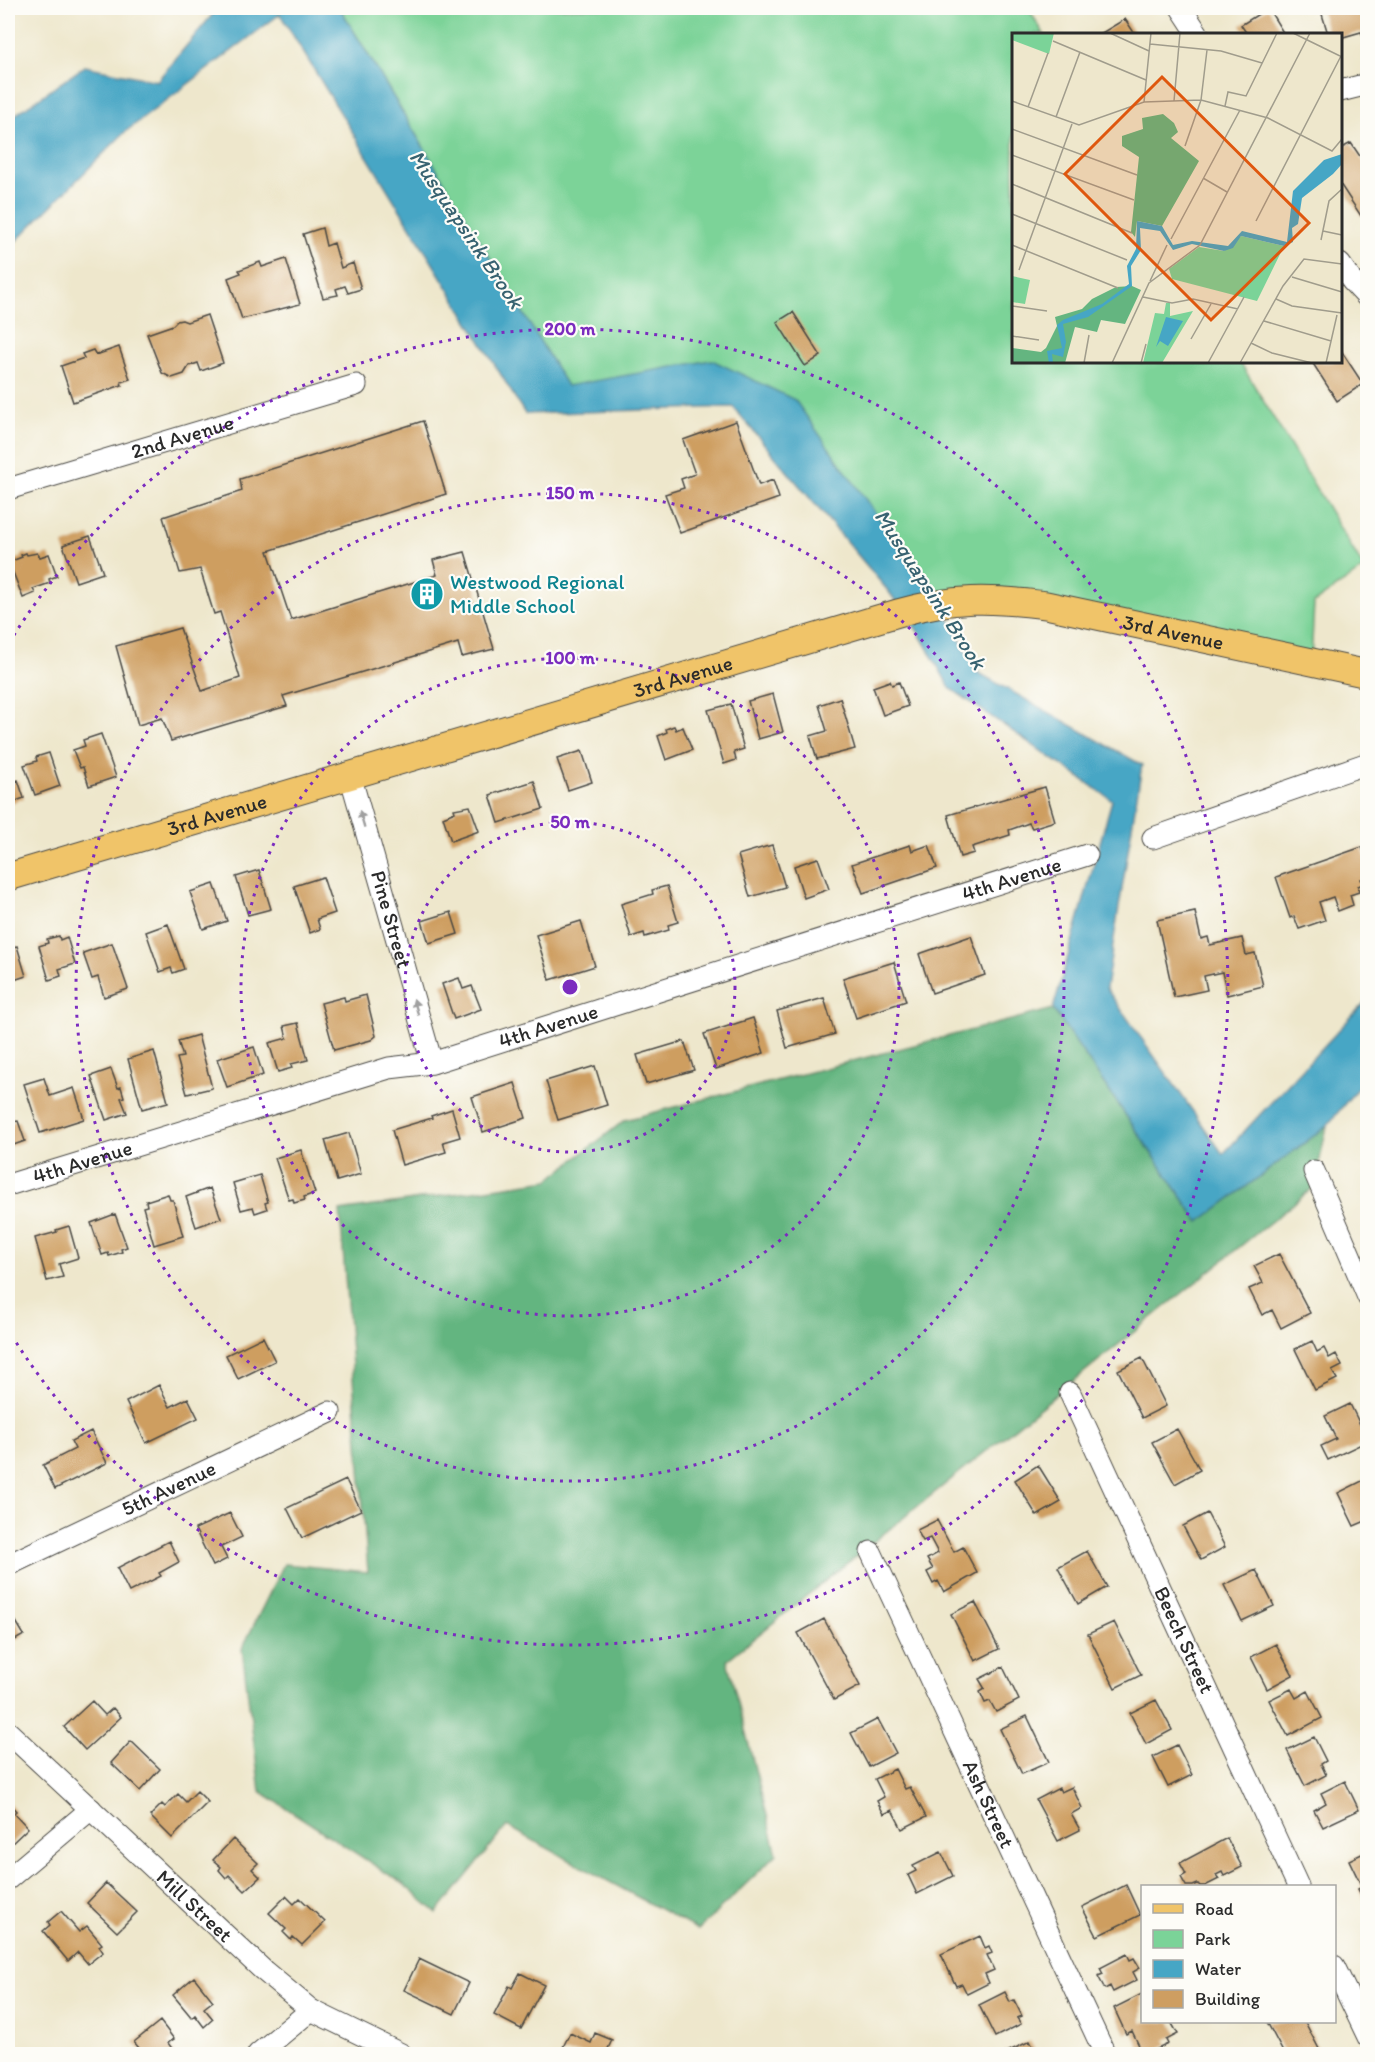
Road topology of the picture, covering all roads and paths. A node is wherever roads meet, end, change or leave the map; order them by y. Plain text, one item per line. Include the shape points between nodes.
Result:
1 (1181, 8) edge
2 (1197, 33) edge
3 (1368, 84) edge
4 (1342, 92) edge
5 (1342, 266) edge
6 (1368, 298) edge
7 (356, 385) dead end
8 (8, 489) edge
9 (1368, 674) edge
10 (1368, 763) edge
11 (350, 775) junction
12 (1153, 838) dead end
13 (1087, 855) dead end
14 (8, 877) edge
15 (432, 1063) junction
16 (1314, 1170) dead end
17 (8, 1185) edge
18 (1368, 1297) edge
19 (1070, 1393) dead end
20 (330, 1412) dead end
21 (871, 1552) dead end
22 (8, 1566) edge
23 (8, 1732) edge
24 (91, 1809) junction
25 (8, 1879) edge
26 (1297, 1885) edge
27 (1336, 1968) edge
28 (310, 2010) junction
29 (1368, 2037) edge
30 (258, 2055) edge
31 (401, 2055) edge
32 (1105, 2055) edge

1 - 2 street
3 - 4 street
5 - 6 street
7 - 8 street, 2nd Avenue
9 - 11 main road, 3rd Avenue via 1046,605 1000,599 940,603
10 - 12 street
11 - 14 main road, 3rd Avenue
15 -> 11 street, Pine Street
13 - 15 street, 4th Avenue
15 - 17 street, 4th Avenue via 389,1068
16 - 18 street
19 - 26 street, Beech Street
20 - 22 street, 5th Avenue
21 - 32 street, Ash Street
23 - 24 street, Mill Street
24 - 25 street
24 - 28 street, Mill Street
27 - 29 street
28 - 30 street
28 - 31 street, Mill Street

